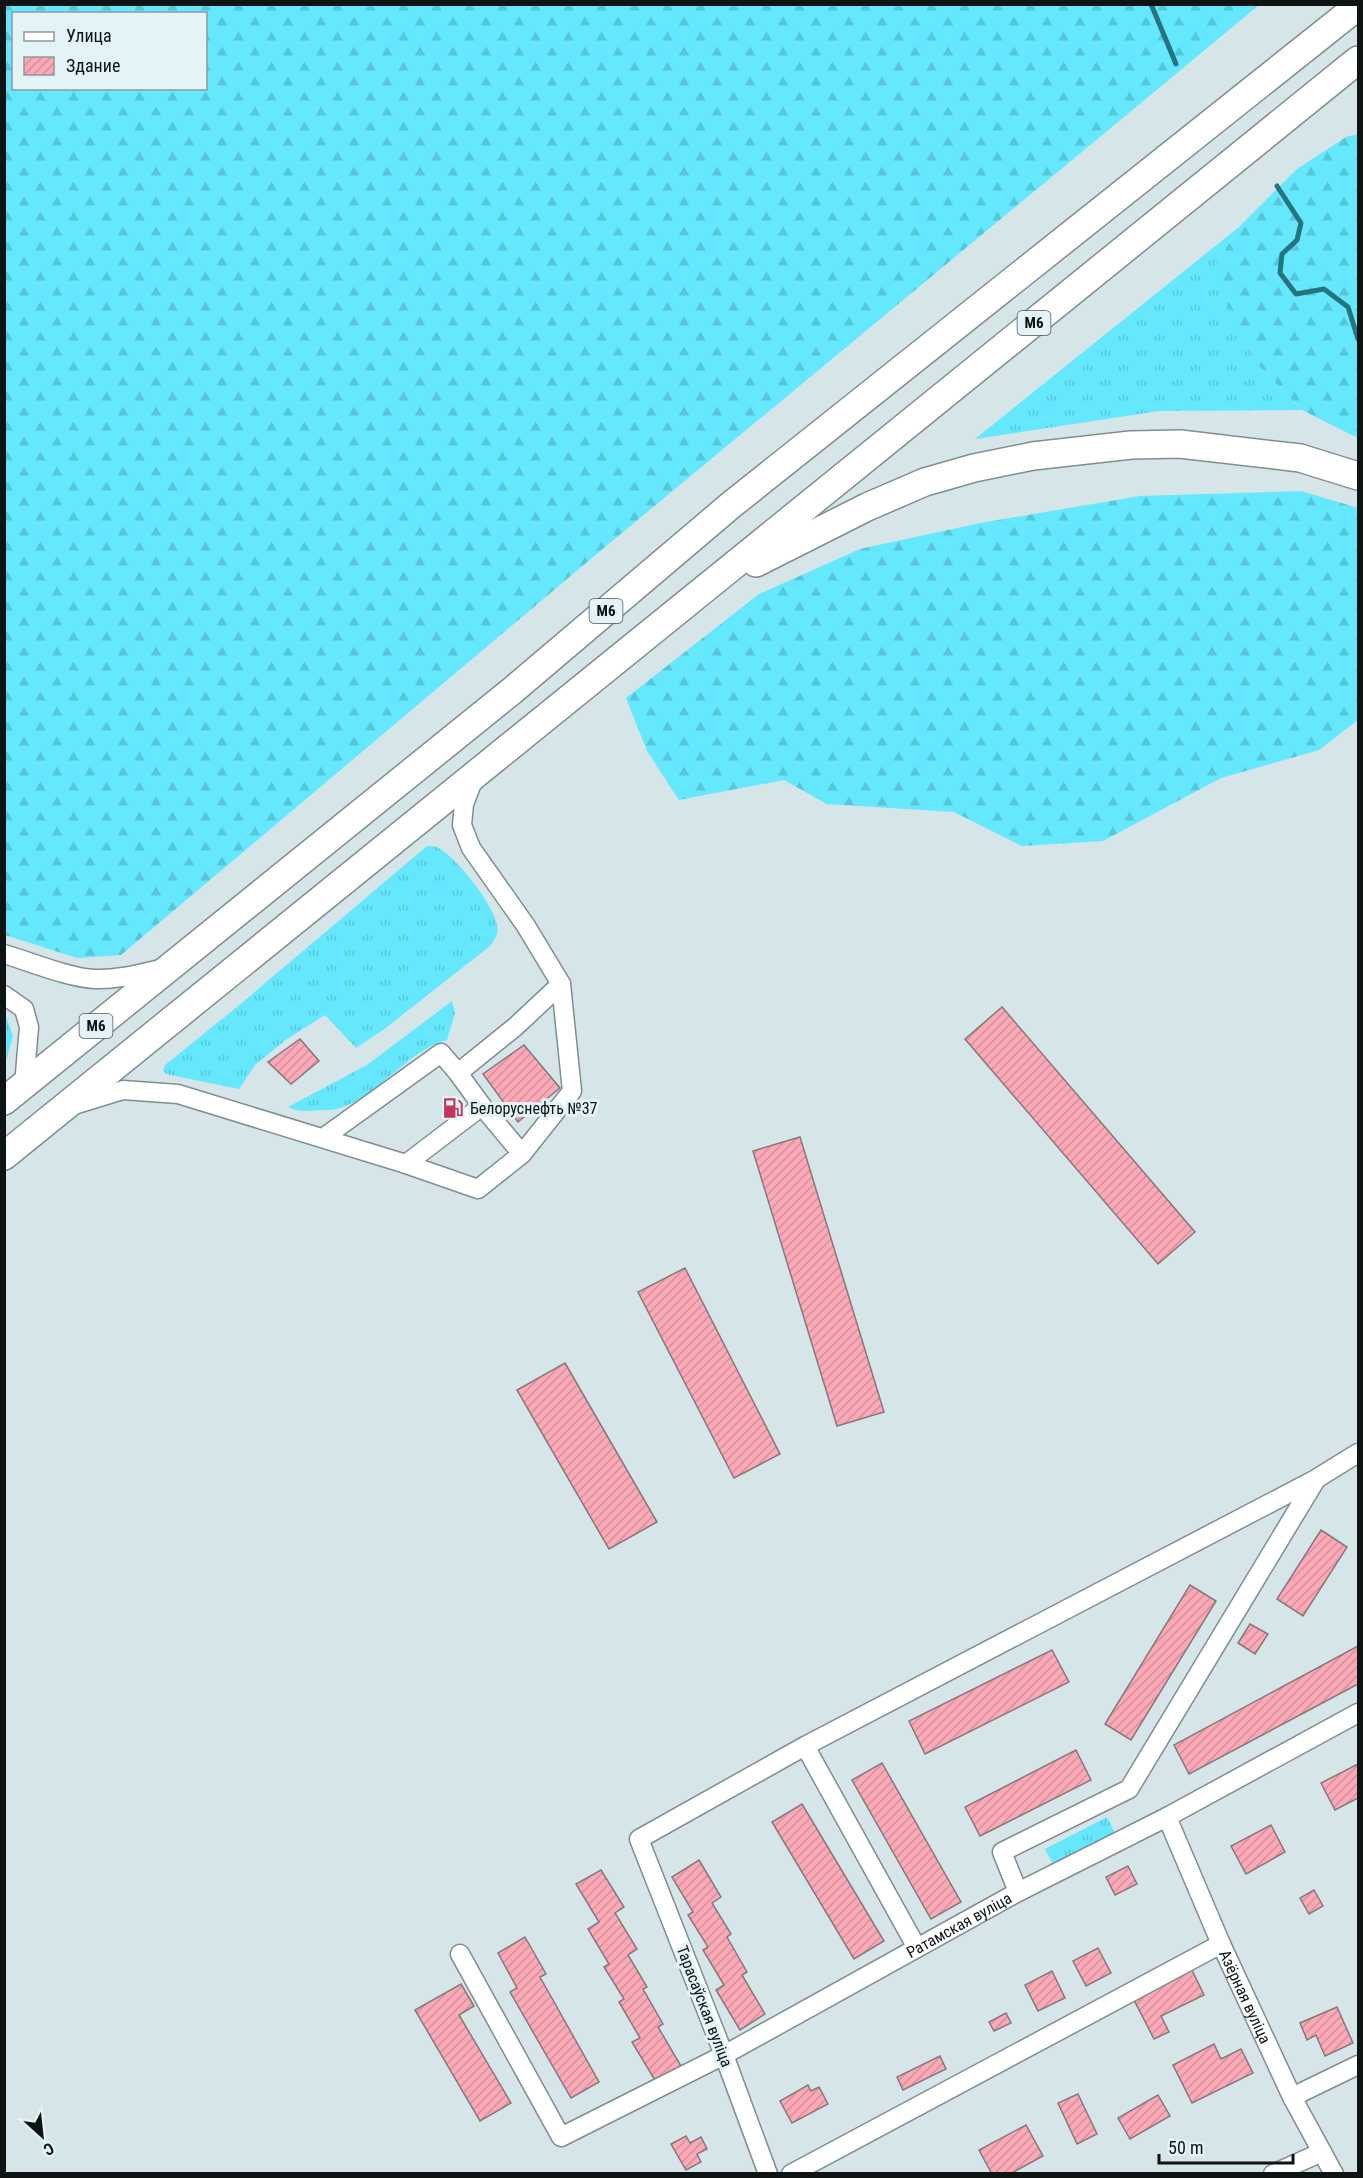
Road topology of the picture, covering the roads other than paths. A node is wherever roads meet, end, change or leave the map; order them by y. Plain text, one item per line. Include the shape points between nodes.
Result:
1 (1359, 6) edge
2 (1357, 61) edge
3 (1359, 476) edge
4 (712, 584) junction
5 (476, 774) junction
6 (4, 954) edge
7 (169, 967) junction
8 (561, 984) junction
9 (4, 995) edge
10 (458, 1073) junction
11 (14, 1093) edge
12 (482, 1106) junction
13 (66, 1107) junction
14 (323, 1138) junction
15 (522, 1154) junction
16 (4, 1156) edge
17 (405, 1164) junction
18 (1359, 1453) edge
19 (1316, 1479) junction
20 (1359, 1713) edge
21 (805, 1746) junction
22 (1167, 1817) junction
23 (1018, 1892) junction
24 (1221, 1944) junction
25 (917, 1948) junction
26 (460, 1954) dead end
27 (724, 2055) junction
28 (1359, 2065) edge
29 (1292, 2097) junction
30 (1322, 2152) junction
31 (768, 2174) edge
32 (792, 2174) edge
33 (1273, 2174) edge
34 (1334, 2174) edge

1 - 7 highway, М6 via 731,505 513,690
2 - 4 highway, М6
3 - 4 highway via 1300,458 1180,444 1033,456 925,482
4 - 5 highway, М6
5 - 8 street via 464,804 462,825 471,848
5 - 13 highway, М6
6 - 7 street via 95,979
7 - 11 highway, М6
8 - 10 street
8 - 15 street via 572,1091
9 - 11 street via 24,1009 29,1027
10 - 12 street
10 - 14 street via 441,1053
12 - 15 street
12 - 17 street
13 - 14 street via 123,1090 178,1094
13 - 16 highway, М6
14 - 17 street
15 - 17 street via 478,1189
18 - 19 street
19 - 21 street
19 - 23 street via 1130,1789 1002,1852
20 - 22 street, Ратамская вуліца
21 - 25 street
21 - 27 street, Тарасаўская вуліца via 639,1839
22 - 23 street, Ратамская вуліца
22 - 24 street, Азёрная вуліца
23 - 25 street, Ратамская вуліца
24 - 29 street, Азёрная вуліца
24 - 32 street
25 - 27 street, Ратамская вуліца
26 - 27 street, Ратамская вуліца via 561,2137
27 - 31 street, Тарасаўская вуліца
28 - 29 street
29 - 30 street, Азёрная вуліца
30 - 33 street
30 - 34 street, Азёрная вуліца

